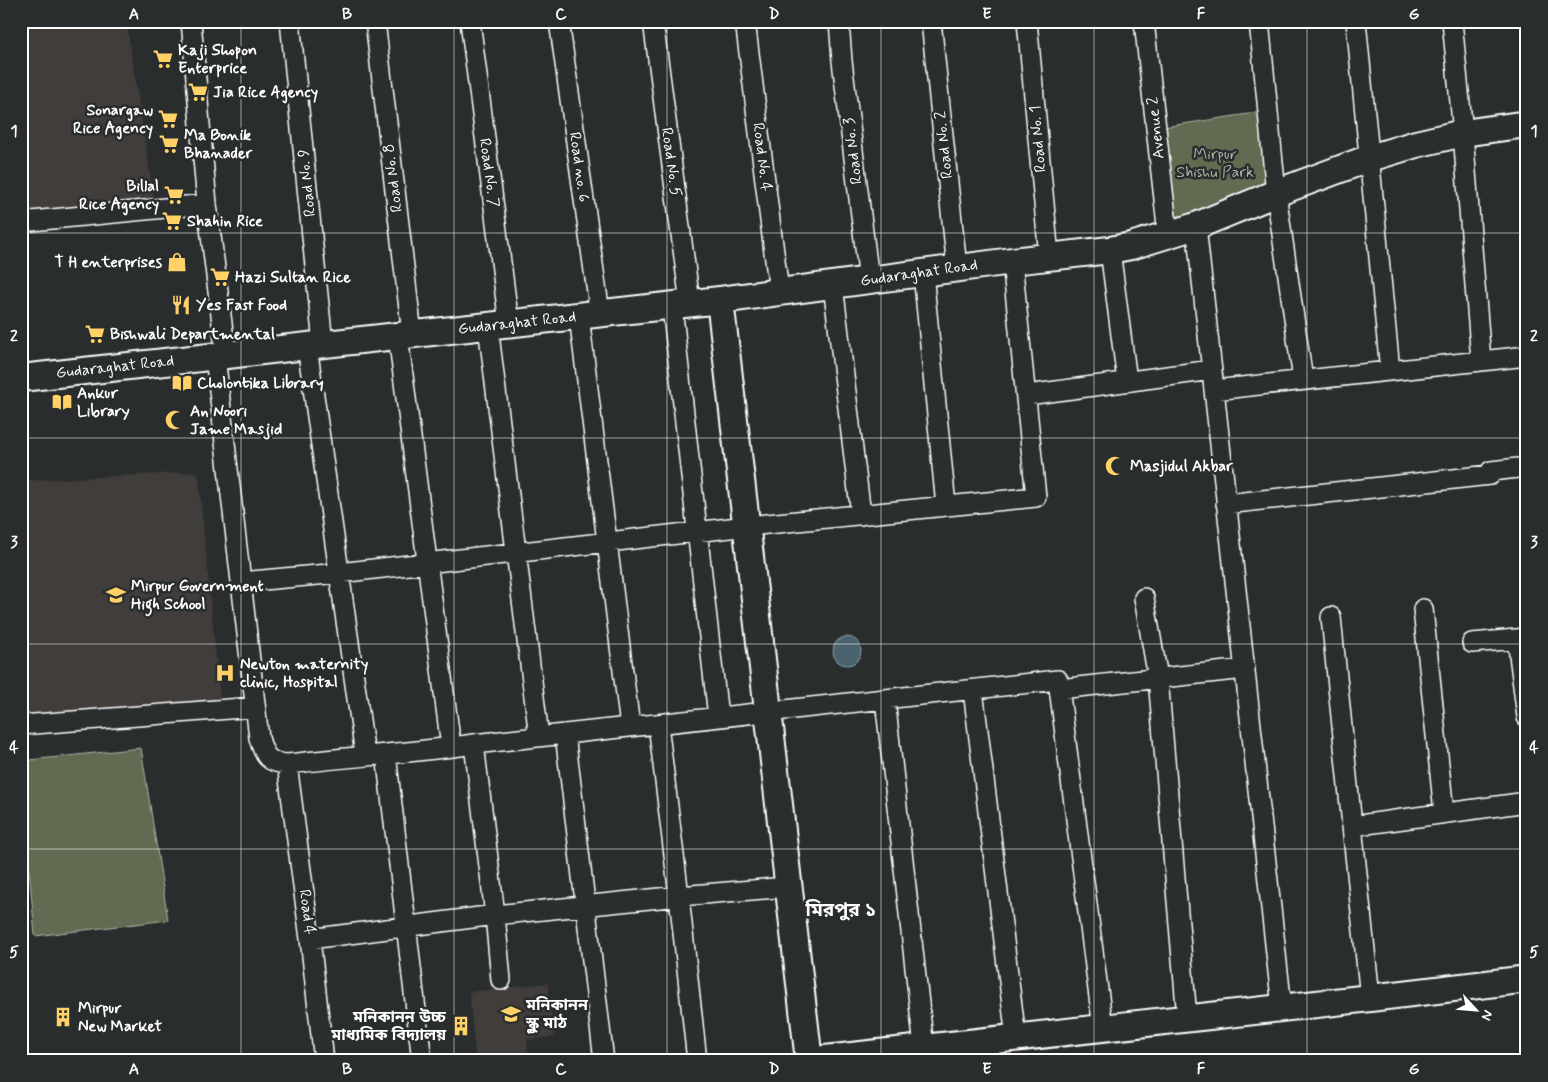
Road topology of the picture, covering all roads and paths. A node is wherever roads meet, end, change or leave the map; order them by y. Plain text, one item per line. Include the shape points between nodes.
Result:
1 (191, 21) edge
2 (290, 21) edge
3 (375, 21) edge
4 (470, 21) edge
5 (559, 21) edge
6 (653, 21) edge
7 (745, 21) edge
8 (839, 21) edge
9 (931, 21) edge
10 (1028, 21) edge
11 (1144, 21) edge
12 (1259, 21) edge
13 (1356, 21) edge
14 (1452, 21) edge
15 (1527, 124) edge
16 (1464, 133) junction
17 (1370, 158) junction
18 (1276, 193) junction
19 (207, 204) junction
20 (21, 222) edge
21 (1196, 226) junction
22 (1168, 235) junction
23 (1110, 250) junction
24 (1049, 257) junction
25 (1012, 261) junction
26 (957, 268) junction
27 (922, 273) junction
28 (869, 280) junction
29 (833, 285) junction
30 (779, 292) junction
31 (720, 300) junction
32 (681, 305) junction
33 (590, 315) junction
34 (498, 325) junction
35 (405, 335) junction
36 (315, 345) junction
37 (220, 356) junction
38 (1527, 356) edge
39 (1481, 361) junction
40 (1212, 370) junction
41 (1390, 371) junction
42 (21, 378) edge
43 (1303, 380) junction
44 (1127, 381) junction
45 (1214, 390) junction
46 (1027, 395) junction
47 (1527, 467) edge
48 (1226, 504) junction
49 (946, 506) junction
50 (860, 515) junction
51 (747, 526) junction
52 (698, 532) junction
53 (607, 542) junction
54 (516, 552) junction
55 (428, 562) junction
56 (339, 573) junction
57 (241, 582) junction
58 (1144, 598) dead end
59 (1423, 609) dead end
60 (1331, 617) dead end
61 (1522, 639) edge
62 (1472, 643) dead end
63 (1245, 669) junction
64 (1158, 678) junction
65 (1059, 689) junction
66 (974, 690) junction
67 (885, 699) junction
68 (255, 707) junction
69 (768, 712) junction
70 (718, 717) junction
71 (1527, 717) edge
72 (658, 724) junction
73 (21, 725) edge
74 (630, 727) junction
75 (566, 734) junction
76 (540, 736) junction
77 (474, 744) junction
78 (451, 747) junction
79 (386, 754) junction
80 (365, 755) junction
81 (287, 764) junction
82 (1527, 802) edge
83 (1444, 813) junction
84 (1352, 826) junction
85 (788, 887) junction
86 (679, 896) junction
87 (586, 906) junction
88 (495, 915) junction
89 (407, 927) junction
90 (310, 939) junction
91 (501, 980) dead end
92 (1523, 980) edge
93 (1370, 998) junction
94 (1282, 1008) junction
95 (1186, 1018) junction
96 (1103, 1028) junction
97 (1016, 1038) junction
98 (924, 1048) junction
99 (324, 1061) edge
100 (422, 1061) edge
101 (604, 1061) edge
102 (697, 1061) edge
103 (808, 1061) edge

1 - 19 street
2 - 36 street, Road No. 9
3 - 35 street, Road No. 8
4 - 34 street, Road No. 7
5 - 33 street, Road no. 6
6 - 32 street, Road No. 5
7 - 30 street, Road No. 4
8 - 28 street, Road No. 3
9 - 26 street, Road No. 2
10 - 24 street, Road No. 1
11 - 22 street, Avenue 2
12 - 18 street
13 - 17 street
14 - 16 street
15 - 16 street, Gudaraghat Road
16 - 17 street, Gudaraghat Road
16 - 39 street
17 - 18 street, Gudaraghat Road
17 - 41 street
18 - 21 street, Gudaraghat Road
18 - 43 street
19 - 20 street
19 - 37 street
21 - 22 street, Gudaraghat Road
21 - 40 street
22 - 23 street, Gudaraghat Road
23 - 24 street, Gudaraghat Road
23 - 44 street
24 - 25 street, Gudaraghat Road
25 - 26 street, Gudaraghat Road
25 - 46 street
26 - 27 street, Gudaraghat Road
27 - 28 street, Gudaraghat Road
27 - 49 street
28 - 29 street, Gudaraghat Road
29 - 30 street, Gudaraghat Road
29 - 50 street
30 - 31 street, Gudaraghat Road
31 - 32 street, Gudaraghat Road
31 - 51 street
32 - 33 street, Gudaraghat Road
32 - 52 street, Road No. 5
33 - 34 street, Gudaraghat Road
33 - 53 street, Road no. 6
34 - 35 street, Gudaraghat Road
34 - 54 street, Road No. 7
35 - 36 street, Gudaraghat Road
35 - 55 street, Road No. 8
36 - 37 street, Gudaraghat Road
36 - 56 street, Road No. 9
37 - 42 street, Gudaraghat Road
37 - 57 street
38 - 39 street
39 - 41 street
40 - 44 street
40 - 45 street
41 - 43 street
43 - 45 street
44 - 46 street
45 - 48 street
46 - 49 street via 1036,497
47 - 48 street via 1491,471 1490,475
48 - 63 street
49 - 50 street
50 - 51 street
51 - 52 street
51 - 69 street
52 - 53 street
52 - 70 street, Road No. 5
53 - 54 street
53 - 74 street, Road no. 6
54 - 55 street
54 - 76 street, Road No. 7
55 - 56 street
55 - 78 street, Road No. 8
56 - 57 street
56 - 80 street, Road No. 9
57 - 68 street
58 - 64 street
59 - 83 street
60 - 84 street
61 - 62 street
61 - 71 street
63 - 64 street
63 - 94 street
64 - 65 street
64 - 95 street
65 - 66 street via 1058,680
65 - 96 street
66 - 67 street
66 - 97 street
67 - 69 street
67 - 98 street
68 - 73 street
68 - 81 street via 261,748 270,761
69 - 70 street
69 - 85 street
70 - 72 street
72 - 74 street
72 - 86 street
74 - 75 street
75 - 76 street
75 - 87 street
76 - 77 street
77 - 78 street
77 - 88 street
78 - 79 street
79 - 80 street
79 - 89 street
80 - 81 street
81 - 90 street, Road 4
82 - 83 street
83 - 84 street
84 - 93 street
85 - 86 street
85 - 103 street
86 - 87 street
86 - 102 street
87 - 88 street
87 - 101 street
88 - 89 street
88 - 91 street
89 - 90 street
89 - 100 street
90 - 99 street, Road 4
92 - 93 street
93 - 94 street
94 - 95 street
95 - 96 street
96 - 97 street
97 - 98 street
98 - 103 street

